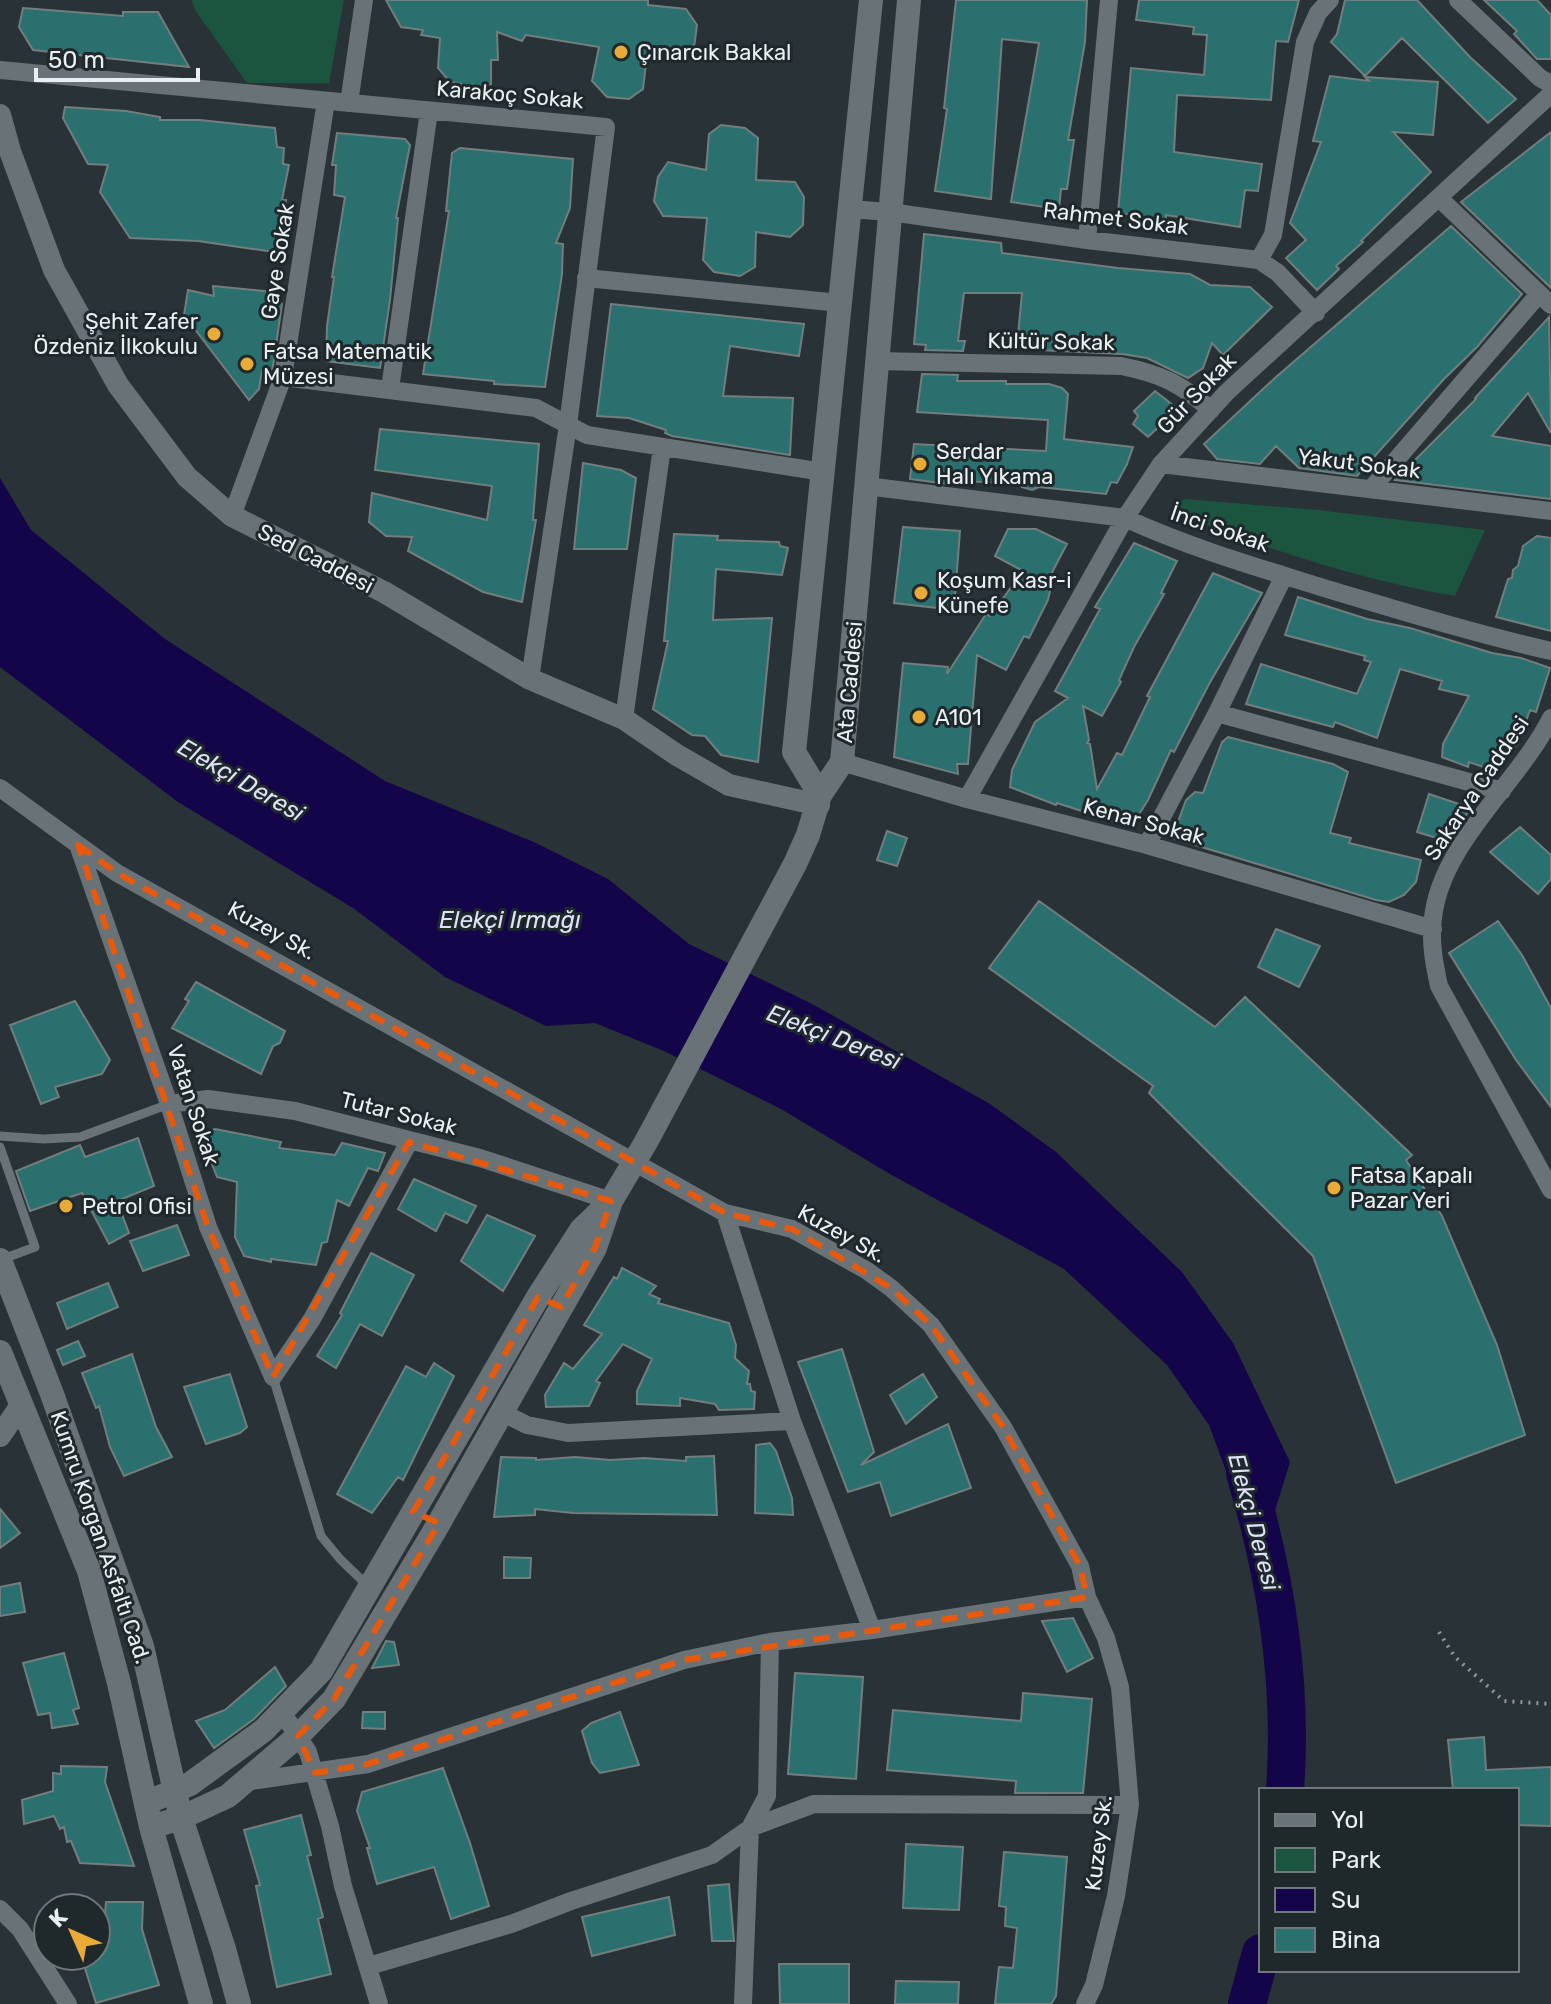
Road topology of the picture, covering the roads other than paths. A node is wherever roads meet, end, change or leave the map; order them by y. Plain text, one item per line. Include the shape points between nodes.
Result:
1 (364, 0) edge
2 (871, 0) edge
3 (909, 0) edge
4 (1109, 0) edge
5 (1330, 0) edge
6 (1458, 0) edge
7 (0, 70) edge
8 (1551, 84) edge
9 (1551, 94) edge
10 (326, 101) junction
11 (349, 103) junction
12 (429, 111) junction
13 (0, 115) edge
14 (1439, 198) junction
15 (849, 209) junction
16 (890, 212) junction
17 (1087, 240) junction
18 (1259, 260) junction
19 (586, 278) junction
20 (1545, 300) edge
21 (840, 303) junction
22 (1316, 313) junction
23 (877, 361) junction
24 (283, 377) junction
25 (390, 389) junction
26 (1211, 410) junction
27 (568, 425) junction
28 (662, 447) junction
29 (1161, 464) junction
30 (823, 472) junction
31 (866, 486) junction
32 (1371, 489) junction
33 (1551, 511) edge
34 (232, 516) junction
35 (1125, 518) junction
36 (1284, 576) junction
37 (1551, 651) edge
38 (530, 679) junction
39 (1217, 713) junction
40 (1551, 718) edge
41 (624, 719) junction
42 (842, 762) junction
43 (0, 788) edge
44 (1502, 791) junction
45 (967, 799) junction
46 (819, 800) junction
47 (78, 845) junction
48 (1147, 845) junction
49 (1433, 929) junction
50 (169, 1104) junction
51 (0, 1136) edge
52 (409, 1142) junction
53 (0, 1147) edge
54 (640, 1152) junction
55 (1551, 1190) edge
56 (611, 1201) junction
57 (725, 1213) junction
58 (0, 1260) edge
59 (538, 1297) junction
60 (561, 1307) junction
61 (0, 1352) edge
62 (273, 1377) junction
63 (478, 1403) junction
64 (21, 1405) junction
65 (501, 1412) junction
66 (792, 1421) junction
67 (0, 1436) edge
68 (413, 1512) junction
69 (439, 1523) junction
70 (369, 1587) junction
71 (1087, 1597) junction
72 (872, 1630) junction
73 (770, 1642) junction
74 (282, 1712) junction
75 (298, 1736) junction
76 (315, 1773) junction
77 (244, 1782) junction
78 (176, 1790) junction
79 (1130, 1805) junction
80 (149, 1815) junction
81 (181, 1818) junction
82 (750, 1828) junction
83 (0, 1909) edge
84 (369, 1966) junction
85 (68, 2004) edge
86 (201, 2004) edge
87 (239, 2004) edge
88 (379, 2004) edge
89 (743, 2004) edge
90 (1085, 2004) edge

1 - 11 street
2 - 15 main road
3 - 16 main road, Ata Caddesi
4 - 17 street
5 - 18 street via 1305,42 1273,235
6 - 8 street
7 - 10 street, Karakoç Sokak
9 - 14 street, Gür Sokak
10 - 11 street, Karakoç Sokak
10 - 24 street, Gaye Sokak
11 - 12 street, Karakoç Sokak
12 - 19 street, Karakoç Sokak via 606,127
12 - 25 street
13 - 34 street, Sed Caddesi via 54,270 118,385 187,477
14 - 20 street
14 - 22 street, Gür Sokak
15 - 16 street, Rahmet Sokak
15 - 21 main road
16 - 17 street, Rahmet Sokak
16 - 23 main road, Ata Caddesi
17 - 18 street, Rahmet Sokak
18 - 22 street
19 - 21 street
19 - 27 street, Karakoç Sokak
20 - 32 street
21 - 30 main road
22 - 26 street, Gür Sokak
23 - 26 street, Kültür Sokak via 1121,366 1182,385
23 - 31 main road, Ata Caddesi
24 - 25 street
24 - 34 street, Gaye Sokak
25 - 27 street via 536,408
26 - 29 street, Gür Sokak
27 - 28 street via 587,435
27 - 38 street, Karakoç Sokak
28 - 30 street
28 - 41 street
29 - 32 street, Yakut Sokak
29 - 35 street, Gür Sokak
30 - 46 main road via 794,752
31 - 35 street, İnci Sokak
31 - 42 main road, Ata Caddesi
32 - 33 street, Yakut Sokak
34 - 38 street, Sed Caddesi via 384,592
35 - 36 street, İnci Sokak
35 - 45 street, Gür Sokak
36 - 37 street, İnci Sokak
36 - 39 street
38 - 41 street, Sed Caddesi
39 - 44 street
39 - 48 street
40 - 44 street, Sakarya Caddesi
41 - 46 street, Sed Caddesi via 729,785
42 - 45 street, Kenar Sokak
42 - 46 main road, Ata Caddesi
43 - 47 street, Kuzey Sk.
44 - 49 street, Sakarya Caddesi via 1444,878
45 - 48 street, Kenar Sokak
46 - 54 main road, Ata Caddesi via 795,864
47 - 50 street, Vatan Sokak
47 - 54 street, Kuzey Sk. via 117,873
48 - 49 street, Kenar Sokak
49 - 55 street, Sakarya Caddesi via 1439,986
50 - 51 lane via 80,1137
50 - 52 street, Tutar Sokak via 208,1099 295,1111
50 - 62 street, Vatan Sokak via 208,1227
52 - 56 street, Tutar Sokak via 480,1158
52 - 62 street via 312,1319
53 - 58 lane via 35,1247
54 - 56 main road, Ata Caddesi
54 - 57 street, Kuzey Sk.
56 - 59 main road via 581,1230
56 - 60 main road via 595,1248
57 - 66 street
57 - 71 street, Kuzey Sk. via 792,1229 866,1270 931,1325 1003,1427 1080,1566
58 - 78 main road, Kumru Korgan Asfaltı Cad. via 142,1646
59 - 60 main road
59 - 63 main road
60 - 65 main road
61 - 64 main road
62 - 70 lane via 321,1536
63 - 65 main road
63 - 68 main road
64 - 67 street
64 - 80 main road via 89,1571
65 - 66 street via 527,1425 568,1433
65 - 69 main road
66 - 72 street
68 - 69 main road
68 - 70 main road
69 - 75 main road via 334,1699
70 - 74 main road via 321,1671
71 - 72 street
71 - 79 street, Kuzey Sk. via 1120,1687
72 - 73 street
73 - 76 street via 684,1660 368,1764
73 - 82 street via 767,1796
74 - 75 street
74 - 78 main road
75 - 76 street
75 - 77 main road
76 - 77 street
76 - 84 street
77 - 81 main road via 228,1796
78 - 80 main road
78 - 81 main road, Kumru Korgan Asfaltı Cad.
79 - 82 street via 814,1804
79 - 90 street, Kuzey Sk. via 1116,1896
80 - 81 main road
80 - 86 main road
81 - 87 main road, Kumru Korgan Asfaltı Cad.
82 - 84 street via 712,1855
82 - 89 street
83 - 85 street via 20,1929
84 - 88 street

